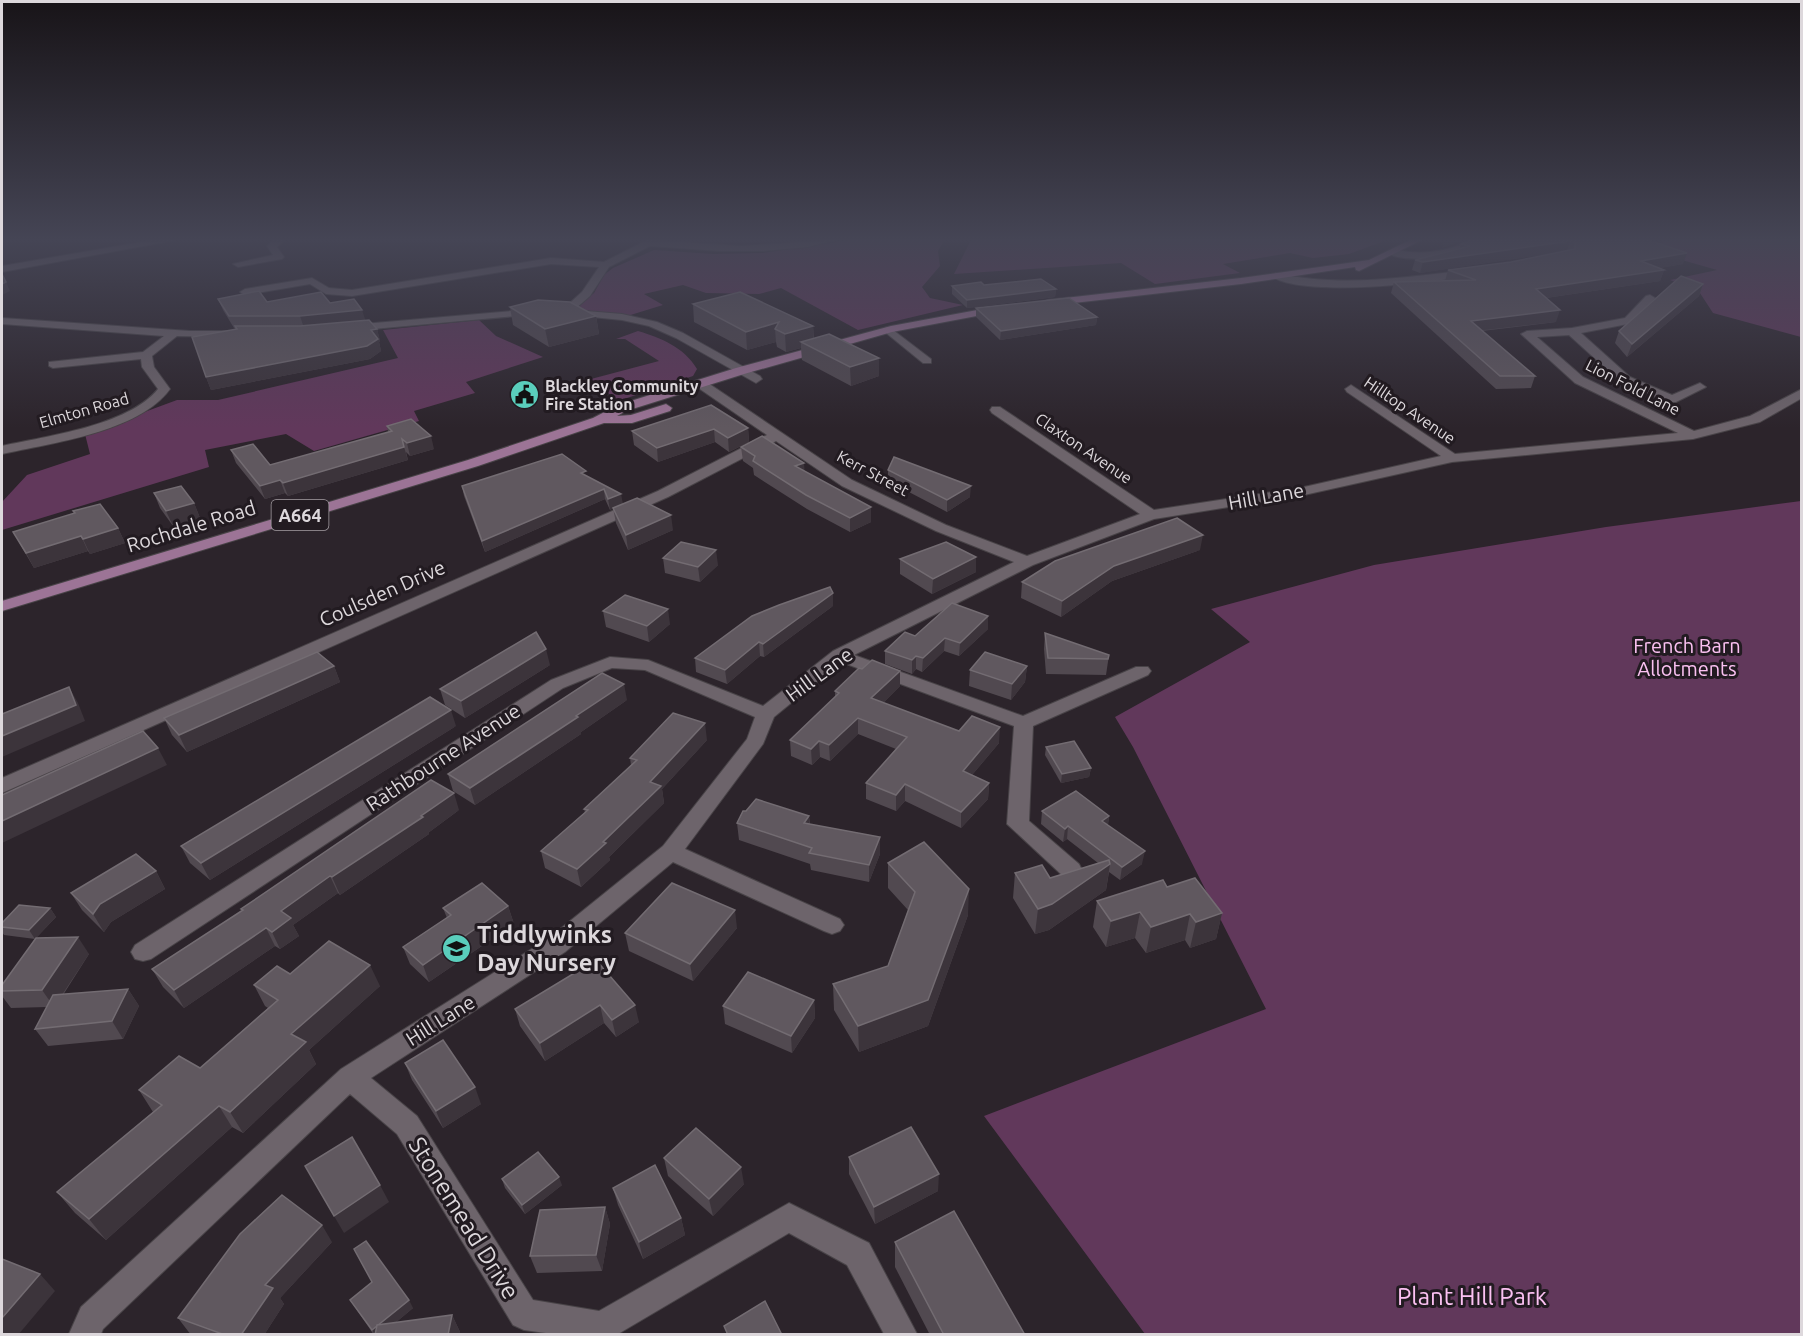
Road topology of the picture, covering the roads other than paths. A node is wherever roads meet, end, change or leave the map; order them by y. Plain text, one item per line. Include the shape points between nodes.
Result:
1 (572, 302) edge
2 (1079, 302) edge
3 (1094, 302) edge
4 (1646, 302) edge
5 (555, 312) junction
6 (2, 321) edge
7 (338, 329) edge
8 (889, 330) junction
9 (1572, 331) junction
10 (174, 333) junction
11 (247, 333) edge
12 (902, 339) junction
13 (146, 355) junction
14 (927, 362) dead end
15 (53, 364) dead end
16 (740, 371) junction
17 (756, 379) junction
18 (701, 384) junction
19 (1700, 387) dead end
20 (1351, 389) dead end
21 (715, 392) junction
22 (1802, 393) edge
23 (996, 410) dead end
24 (598, 421) junction
25 (777, 435) junction
26 (1693, 435) junction
27 (2, 450) edge
28 (1452, 458) junction
29 (1151, 515) junction
30 (1027, 562) junction
31 (2, 606) edge
32 (839, 655) junction
33 (1142, 671) dead end
34 (765, 714) junction
35 (1024, 723) junction
36 (2, 786) edge
37 (671, 852) junction
38 (1071, 870) edge
39 (832, 925) dead end
40 (143, 952) dead end
41 (350, 1077) junction
42 (569, 1328) edge
43 (85, 1335) edge
44 (901, 1335) edge

1 - 5 street
2 - 3 main road via 1037,308
4 - 9 street, Lion Fold Lane via 1629,321
5 - 7 street
5 - 16 street via 614,316 653,324
6 - 10 street
8 - 12 street
8 - 12 main road, Rochdale Road / A664 via 978,311 1014,311
8 - 16 main road, Rochdale Road
9 - 19 street via 1626,380 1672,399
9 - 26 street, Lion Fold Lane via 1527,334 1579,380
10 - 11 street
10 - 13 street
12 - 14 street
12 - 17 main road, Rochdale Road / A664
13 - 15 street
13 - 27 street, Elmton Road via 148,367 164,389 153,404 109,423
16 - 17 street
16 - 18 main road, Rochdale Road
17 - 21 main road, Rochdale Road / A664
18 - 21 street, Kerr Street
18 - 24 main road, Rochdale Road via 622,408
20 - 28 street, Hilltop Avenue
21 - 24 main road, Rochdale Road / A664 via 632,418
21 - 25 street, Kerr Street
22 - 26 street, Hill Lane via 1755,419
23 - 29 street, Claxton Avenue
24 - 31 main road, Rochdale Road / A664 via 473,463
25 - 30 street, Kerr Street via 847,483 941,528
25 - 36 street, Coulsden Drive via 663,494
26 - 28 street, Hill Lane
28 - 29 street, Hill Lane via 1304,490
29 - 30 street, Hill Lane
30 - 32 street, Hill Lane
32 - 34 street, Hill Lane
32 - 35 street
33 - 35 street
34 - 37 street, Hill Lane via 756,740
34 - 40 street, Rathbourne Avenue via 648,665 610,662 557,684
35 - 38 street via 1018,824
37 - 39 street
37 - 41 street, Hill Lane via 557,945
41 - 42 street, Stonemead Drive via 407,1125 524,1314
41 - 43 street, Hill Lane via 92,1318
42 - 44 street, Stonemead Drive via 601,1327 789,1217 858,1254

